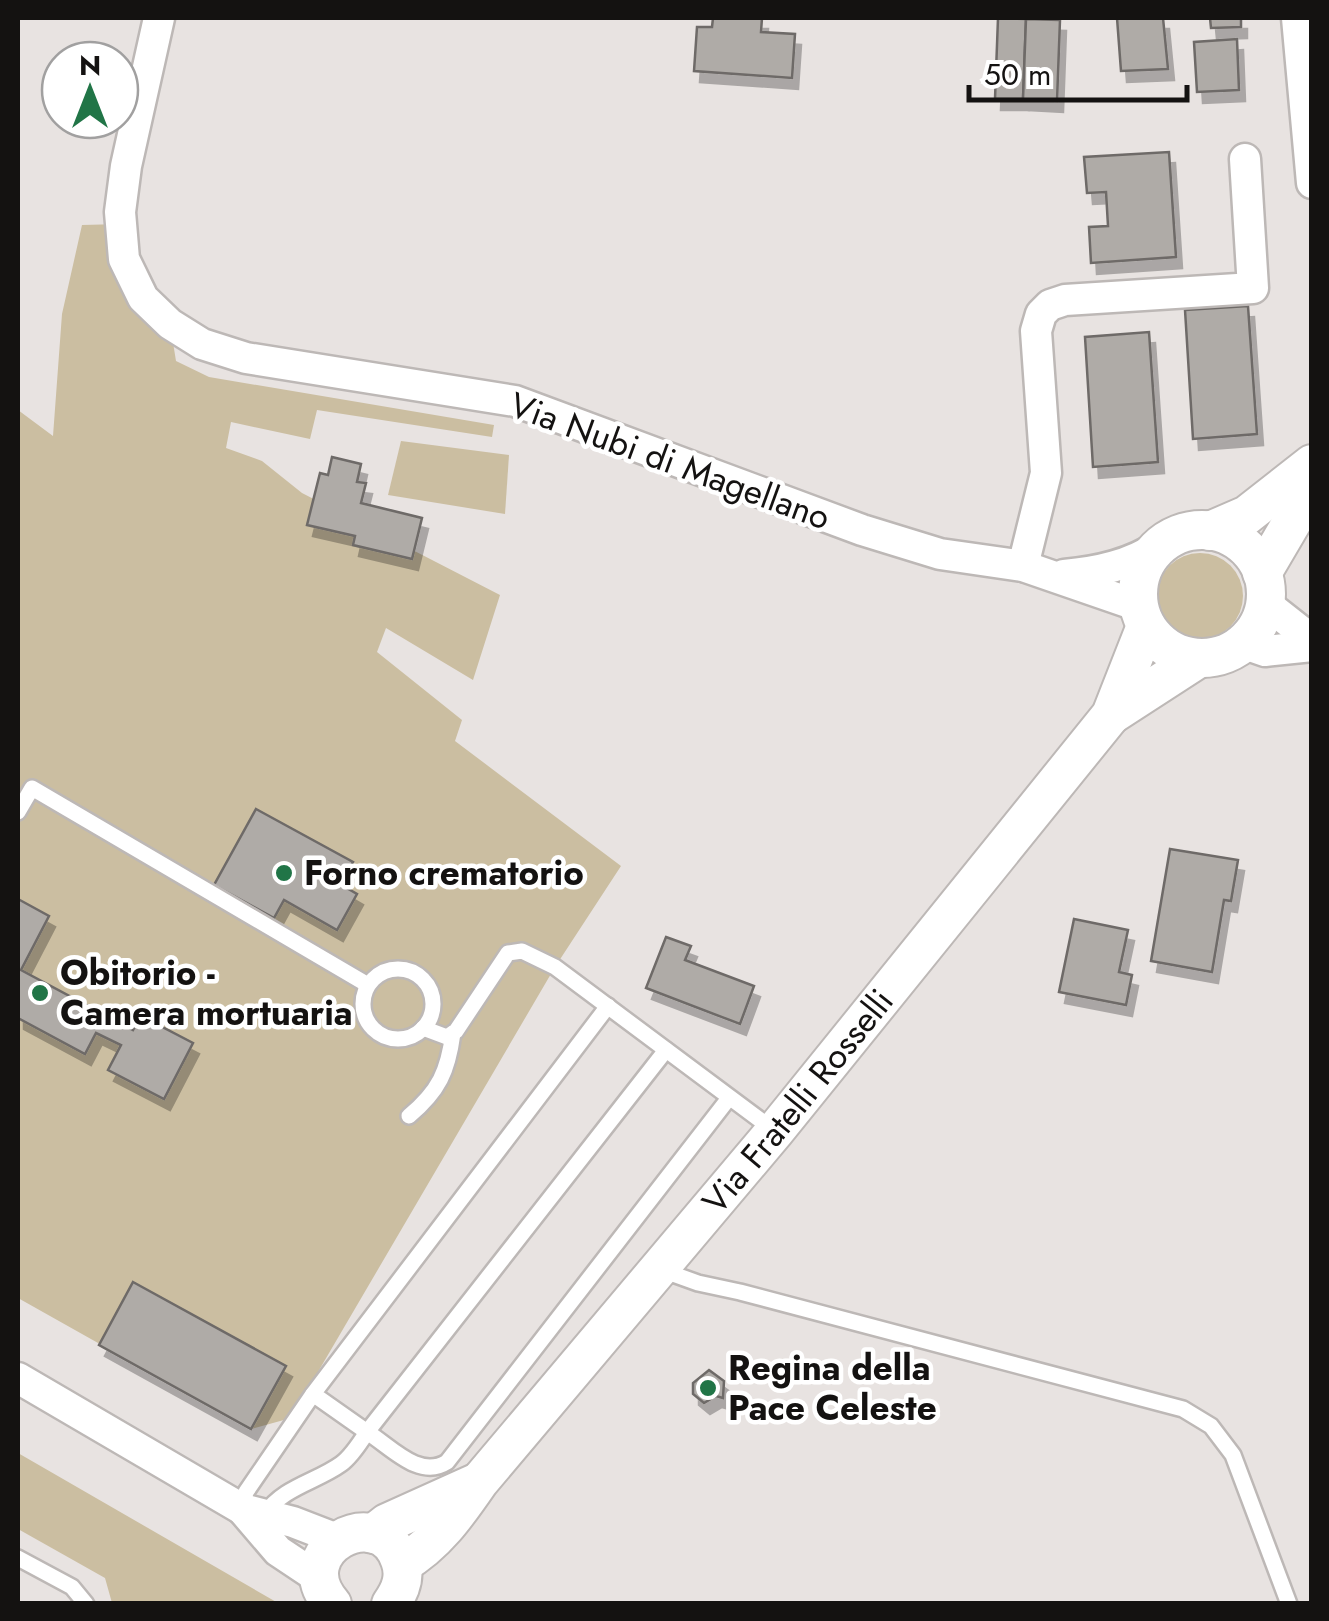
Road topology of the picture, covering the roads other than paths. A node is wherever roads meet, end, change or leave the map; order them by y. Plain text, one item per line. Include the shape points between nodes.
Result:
1 (159, 18) edge
2 (1297, 18) edge
3 (1246, 159) dead end
4 (1312, 183) edge
5 (1312, 464) edge
6 (1312, 488) edge
7 (1210, 531) junction
8 (1159, 546) junction
9 (1037, 571) junction
10 (1264, 588) junction
11 (1142, 616) junction
12 (1242, 643) junction
13 (1312, 643) edge
14 (1199, 658) junction
15 (1111, 715) junction
16 (25, 784) edge
17 (18, 812) edge
18 (368, 985) junction
19 (608, 1006) junction
20 (423, 1028) junction
21 (452, 1033) junction
22 (666, 1050) junction
23 (729, 1098) junction
24 (409, 1116) dead end
25 (776, 1131) junction
26 (658, 1269) junction
27 (18, 1378) edge
28 (313, 1394) junction
29 (368, 1432) junction
30 (479, 1482) junction
31 (254, 1511) junction
32 (355, 1536) junction
33 (18, 1558) edge
34 (402, 1564) junction
35 (326, 1591) edge
36 (86, 1604) edge
37 (391, 1604) edge
38 (1289, 1604) edge

1 - 9 street, Via Nubi di Magellano via 120,212 124,259 143,298 170,324 202,344 246,358 514,401 862,530 940,554
2 - 4 street
3 - 9 street via 1253,288 1065,300 1042,314 1035,348 1046,473
5 - 7 street via 1247,515
6 - 10 street
7 - 8 street via 1191,531
7 - 10 street via 1242,544
8 - 9 street, Via Nubi di Magellano via 1099,572
8 - 11 street, Via Fratelli Rosselli via 1141,573
9 - 11 street, Via Nubi di Magellano
10 - 12 street via 1254,632
10 - 13 street
11 - 14 street via 1174,652
11 - 15 street, Via Fratelli Rosselli
12 - 13 street via 1265,650
12 - 14 street, Via Fratelli Rosselli
14 - 15 street, Via Fratelli Rosselli
15 - 25 street, Via Fratelli Rosselli
16 - 17 lane
16 - 18 lane
18 - 20 lane via 363,1007 372,1028 392,1038
18 - 20 lane via 386,971 420,977 432,996
19 - 21 lane via 522,951 508,954
19 - 22 lane
19 - 28 lane
20 - 21 lane
21 - 24 lane via 448,1068
22 - 23 lane
22 - 29 lane
23 - 25 lane
23 - 29 lane via 447,1462 420,1466
25 - 26 street, Via Fratelli Rosselli
26 - 30 street, Via Fratelli Rosselli
26 - 38 lane via 1183,1410 1211,1426 1233,1455
27 - 31 street
28 - 29 lane
28 - 31 lane via 246,1492
29 - 31 lane via 341,1464
30 - 32 street, Via Fratelli Rosselli
30 - 34 street, Via Fratelli Rosselli via 454,1519
31 - 32 street
31 - 35 street via 278,1552
32 - 34 street via 392,1545
32 - 35 street via 323,1557
33 - 36 lane via 72,1587
34 - 37 street

